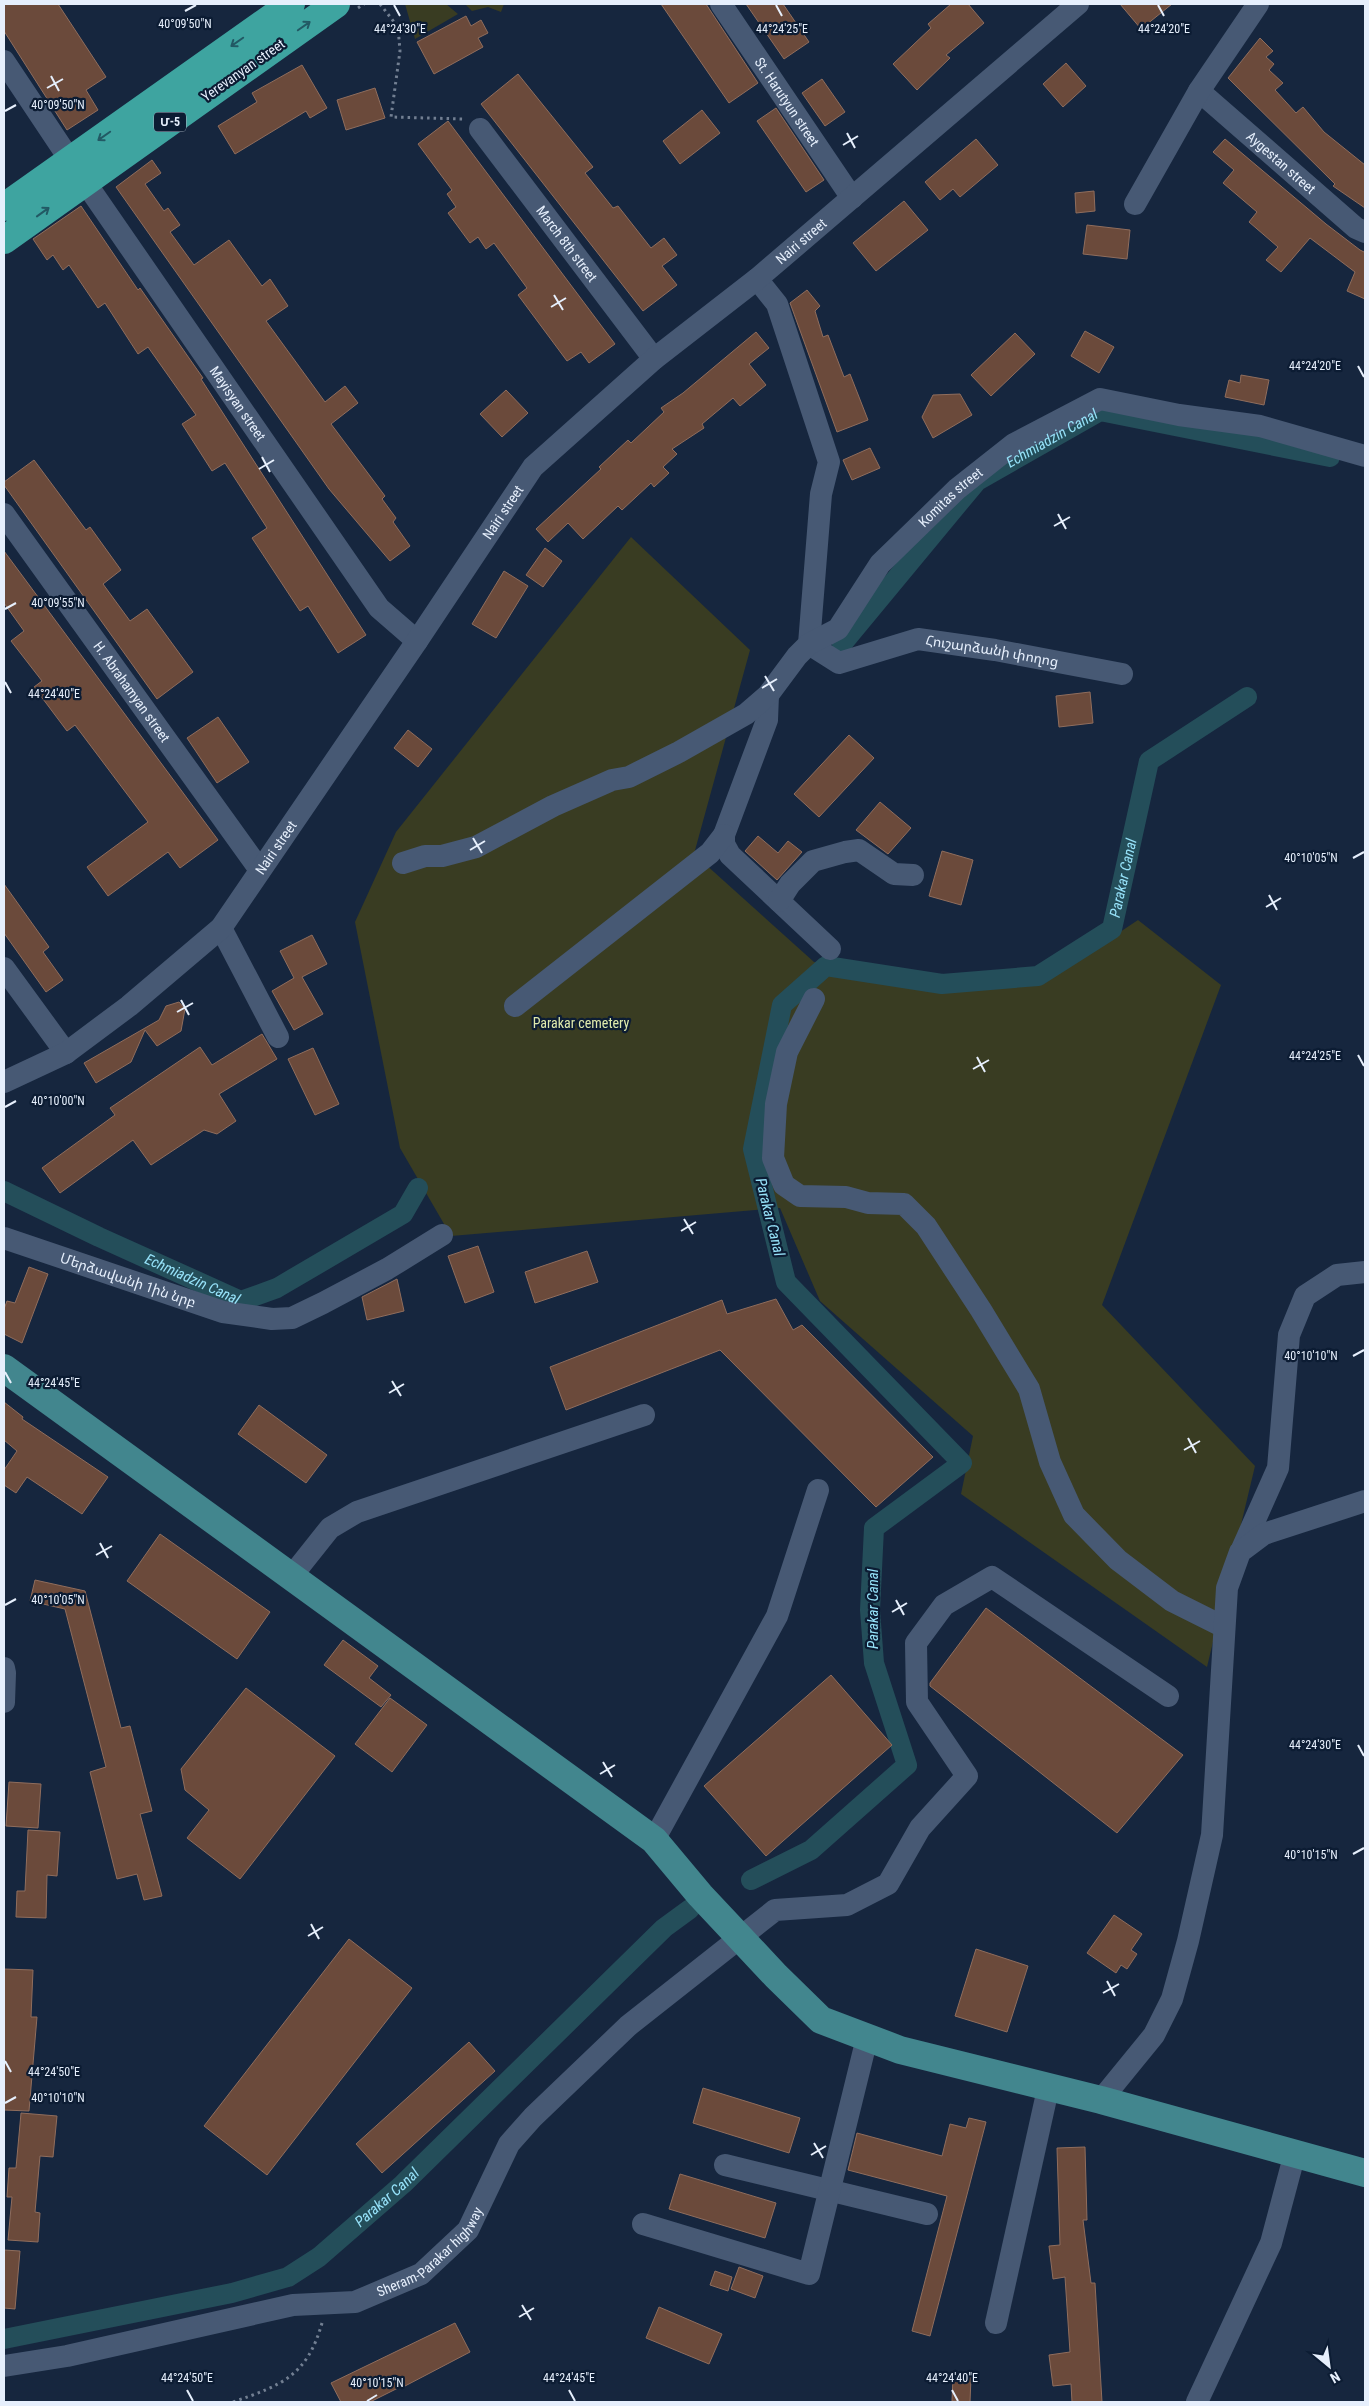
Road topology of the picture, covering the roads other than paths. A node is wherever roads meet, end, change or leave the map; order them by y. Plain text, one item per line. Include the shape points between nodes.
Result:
1 (291, 4) edge
2 (336, 4) edge
3 (721, 4) edge
4 (1078, 4) edge
5 (1258, 4) edge
6 (4, 61) edge
7 (1199, 91) junction
8 (480, 129) road end
9 (70, 160) junction
10 (86, 182) junction
11 (852, 198) junction
12 (1135, 204) dead end
13 (4, 207) edge
14 (1365, 232) edge
15 (4, 240) edge
16 (757, 279) junction
17 (654, 359) junction
18 (1365, 456) edge
19 (4, 514) edge
20 (417, 641) junction
21 (809, 644) junction
22 (1122, 674) dead end
23 (768, 695) junction
24 (724, 835) junction
25 (403, 863) dead end
26 (260, 870) junction
27 (913, 875) dead end
28 (779, 901) junction
29 (221, 928) junction
30 (830, 949) dead end
31 (4, 968) edge
32 (814, 999) dead end
33 (516, 1006) dead end
34 (278, 1037) dead end
35 (66, 1053) junction
36 (4, 1082) edge
37 (442, 1235) dead end
38 (4, 1238) edge
39 (1365, 1272) edge
40 (4, 1368) edge
41 (644, 1415) dead end
42 (818, 1490) dead end
43 (1365, 1501) edge
44 (1240, 1552) junction
45 (291, 1577) junction
46 (1224, 1627) junction
47 (4, 1668) edge
48 (1168, 1696) dead end
49 (4, 1702) edge
50 (654, 1840) junction
51 (741, 1938) junction
52 (867, 2038) junction
53 (1048, 2089) junction
54 (1101, 2100) junction
55 (1295, 2153) junction
56 (725, 2165) dead end
57 (1365, 2173) edge
58 (829, 2192) junction
59 (927, 2214) dead end
60 (643, 2224) dead end
61 (996, 2323) dead end
62 (4, 2366) edge
63 (1197, 2402) edge

1 -> 9 highway, Yerevanyan street / Մ-5
10 -> 2 highway, Yerevanyan street / Մ-5
3 - 11 street, St. Harutyun street
4 - 11 street, Nairi street
5 - 7 street
6 - 9 street
7 - 12 street
7 - 14 street, Aygestan street via 1356,228
8 - 17 street, March 8th street
9 - 13 highway, Yerevanyan street / Մ-5
15 -> 10 highway, Yerevanyan street / Մ-5
10 - 20 street, Mayisyan street via 379,608
11 - 16 street, Nairi street
16 - 17 street, Nairi street
16 - 21 street via 777,304 830,462 821,494
17 - 20 street, Nairi street via 533,467
18 - 21 street, Komitas street via 1260,426 1179,415 1100,399 1014,444 957,489 880,564 838,629
19 - 26 street, H. Abrahamyan street
20 - 26 street, Nairi street
21 - 22 street, Հուշարձանի փողոց via 839,662 918,639
21 - 23 street, Komitas street
23 - 24 street via 767,720
23 - 25 street, Komitas street via 746,714 629,777 612,780 553,806 476,847
24 - 28 street via 724,844 730,855
24 - 33 street via 710,853
26 - 29 street, Nairi street
27 - 28 street via 894,874 859,850 845,852 813,862 790,884
28 - 30 street
29 - 34 street
29 - 35 street, Nairi street via 129,1006
31 - 35 street
32 - 46 street via 787,1052 776,1104 773,1158 784,1185 800,1196 846,1197 904,1204 926,1226 1029,1389 1050,1462 1074,1515 1118,1560 1172,1601
35 - 36 street, Nairi street
37 - 38 street, Մերձավանի 1ին նրբ via 323,1303 292,1318 272,1319 224,1312
39 - 44 street via 1336,1276 1305,1296 1289,1335 1278,1468
40 - 45 main road
41 - 45 street via 357,1512 330,1528
42 - 50 street via 777,1616
43 - 44 street via 1264,1534
44 - 46 street via 1228,1588
45 - 50 main road
46 - 54 street via 1212,1834 1188,1941 1172,1999 1154,2035
47 - 49 street
48 - 51 street, Sheram-Parakar highway via 992,1577 944,1605 916,1643 917,1702 967,1776 920,1828 888,1884 847,1904 775,1910
50 - 51 main road
51 - 52 main road via 821,2020
51 - 62 street, Sheram-Parakar highway via 628,2026 533,2116 509,2144 468,2230 421,2274 355,2302 293,2305 67,2356
52 - 53 main road via 900,2050
52 - 58 street
53 - 54 main road
53 - 61 street
54 - 55 main road
55 - 57 main road
55 - 63 street via 1271,2243
56 - 58 street
58 - 59 street
58 - 60 street via 809,2274

